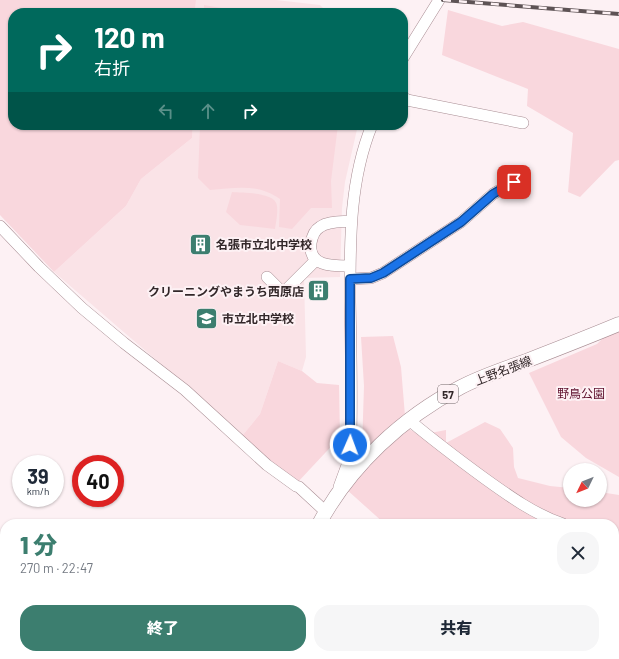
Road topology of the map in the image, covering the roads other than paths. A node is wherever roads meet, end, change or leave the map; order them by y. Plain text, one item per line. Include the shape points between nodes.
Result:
1 (439, 0) edge
2 (408, 50) edge
3 (408, 100) edge
4 (523, 123) dead end
5 (370, 130) edge
6 (514, 182) dead end
7 (351, 221) junction
8 (0, 226) edge
9 (316, 260) junction
10 (350, 266) junction
11 (267, 278) dead end
12 (350, 279) junction
13 (619, 324) edge
14 (409, 420) junction
15 (336, 495) junction
16 (323, 518) edge
17 (552, 519) edge

1 - 2 street
3 - 4 street
5 - 7 street via 356,182
6 - 12 street via 493,194 461,222 383,273 371,278
7 - 9 street via 325,224 317,229 311,240 312,253
7 - 10 street
8 - 16 street via 82,308 185,390 267,465 299,487
9 - 10 street via 326,265
9 - 11 street via 283,293
10 - 12 street
12 - 15 street via 350,457
13 - 14 main road, 上野名張線 / 57 via 476,380 441,398
14 - 15 main road, 上野名張線 / 57 via 371,454
14 - 17 street via 505,494
15 - 16 main road, 上野名張線 / 57

